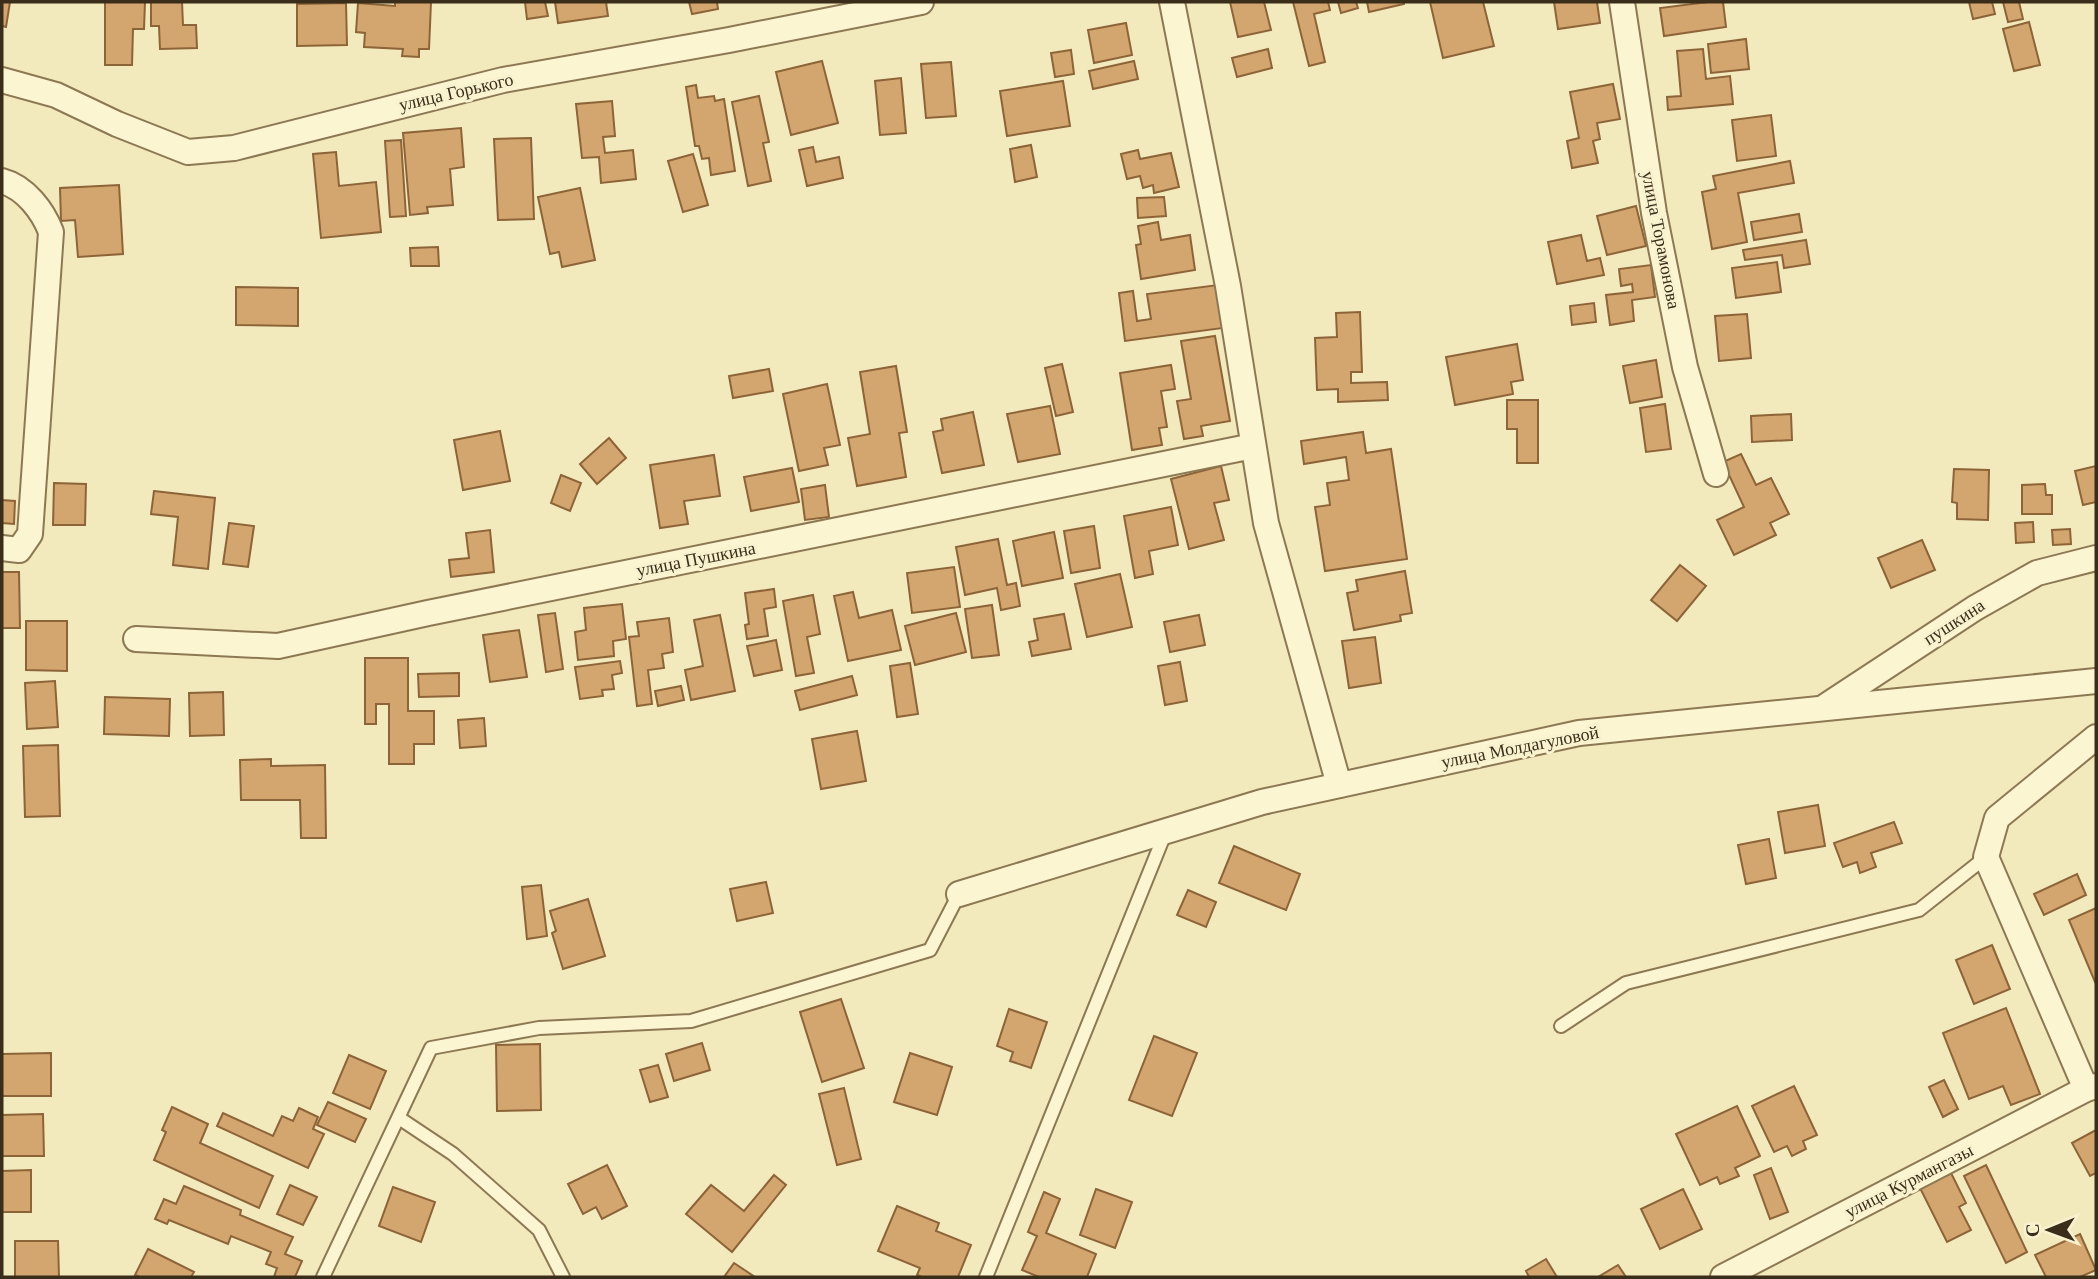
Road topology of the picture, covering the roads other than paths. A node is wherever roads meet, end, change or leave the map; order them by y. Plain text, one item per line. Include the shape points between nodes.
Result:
1 (921, 2) edge
2 (1172, 2) edge
3 (1622, 2) edge
4 (2, 80) edge
5 (2, 181) edge
6 (1253, 446) junction
7 (1716, 474) dead end
8 (2, 548) edge
9 (2096, 558) edge
10 (136, 639) dead end
11 (2096, 681) edge
12 (1823, 708) junction
13 (2096, 737) edge
14 (1339, 785) junction
15 (1166, 831) junction
16 (1986, 857) junction
17 (959, 894) joint
18 (1561, 1026) dead end
19 (2091, 1087) edge
20 (398, 1118) junction
21 (323, 1277) edge
22 (564, 1277) edge
23 (986, 1277) edge
24 (1723, 1277) edge

1 - 4 street, улица Горького via 503,80 234,148 188,152 56,95
2 - 6 street via 1228,286
3 - 7 street, улица Торамонова via 1654,214 1685,367
5 - 8 street via 13,184 44,214 51,232 30,534 19,550
6 - 10 street, улица Пушкина via 278,646
6 - 14 street via 1266,523
9 - 12 street, пушкина via 2037,573
11 - 12 street, улица Молдагуловой
12 - 14 street, улица Молдагуловой via 1580,733
13 - 16 street via 1997,818
14 - 15 street, улица Молдагуловой
15 - 17 street, улица Молдагуловой
15 - 23 lane
16 - 18 lane via 1919,910 1626,983
16 - 19 street
17 - 20 lane via 930,950 691,1021 539,1028 431,1048
19 - 24 street, улица Курмангазы
20 - 21 lane
20 - 22 lane via 453,1154 539,1230

